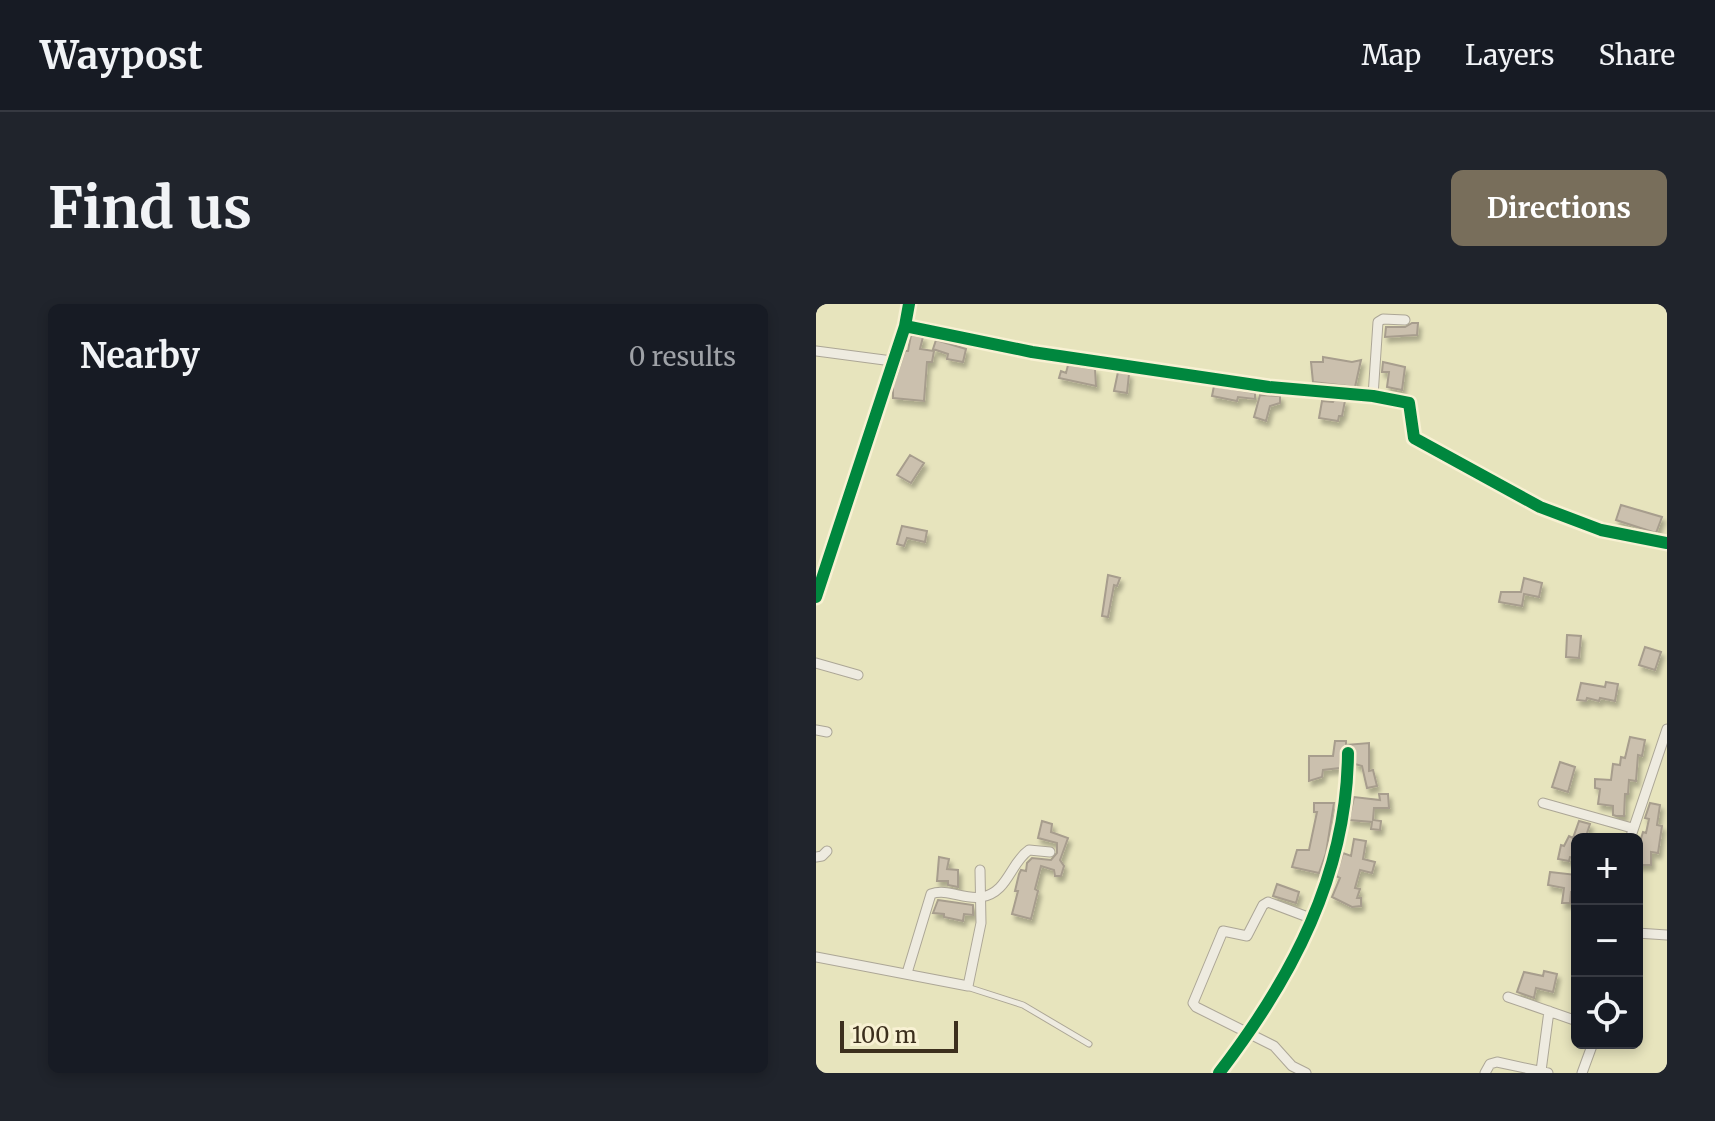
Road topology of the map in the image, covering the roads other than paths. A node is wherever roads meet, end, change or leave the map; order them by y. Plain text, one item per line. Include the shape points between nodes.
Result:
1 (909, 304) edge
2 (1405, 320) dead end
3 (905, 326) junction
4 (816, 351) edge
5 (892, 361) junction
6 (1373, 396) junction
7 (1667, 543) edge
8 (816, 597) edge
9 (816, 663) edge
10 (858, 675) dead end
11 (1667, 729) edge
12 (1348, 753) dead end
13 (1543, 803) dead end
14 (1632, 828) junction
15 (1631, 833) edge
16 (827, 851) dead end
17 (1050, 852) dead end
18 (816, 857) edge
19 (980, 870) dead end
20 (981, 898) junction
21 (1313, 919) junction
22 (1643, 933) edge
23 (1667, 935) edge
24 (816, 957) edge
25 (907, 973) junction
26 (966, 987) junction
27 (1508, 997) dead end
28 (1549, 1011) junction
29 (1571, 1019) edge
30 (1250, 1032) junction
31 (1089, 1044) dead end
32 (1591, 1049) edge
33 (1544, 1072) edge
34 (1219, 1073) edge
35 (1306, 1073) edge
36 (1485, 1073) edge
37 (1582, 1073) edge

1 - 3 street
2 - 6 street via 1378,322
3 - 5 street
3 - 6 street via 1048,355 1299,391
4 - 5 street
5 - 8 street
6 - 7 street via 1409,403 1414,438 1518,496 1601,530
9 - 10 street
11 - 14 street
12 - 21 street via 1348,794 1332,866
13 - 14 street
14 - 15 street
16 - 18 street
17 - 20 street via 1024,853 1009,878
19 - 20 street
20 - 25 street via 931,894
20 - 26 street via 981,923
21 - 30 street
21 - 30 street via 1268,902 1247,936 1223,931 1193,1005
22 - 23 street
24 - 25 street
25 - 26 street
26 - 31 lane via 1023,1005
27 - 28 street
28 - 29 street
28 - 33 street
30 - 34 street
30 - 35 street
32 - 37 street
33 - 36 street via 1497,1062

